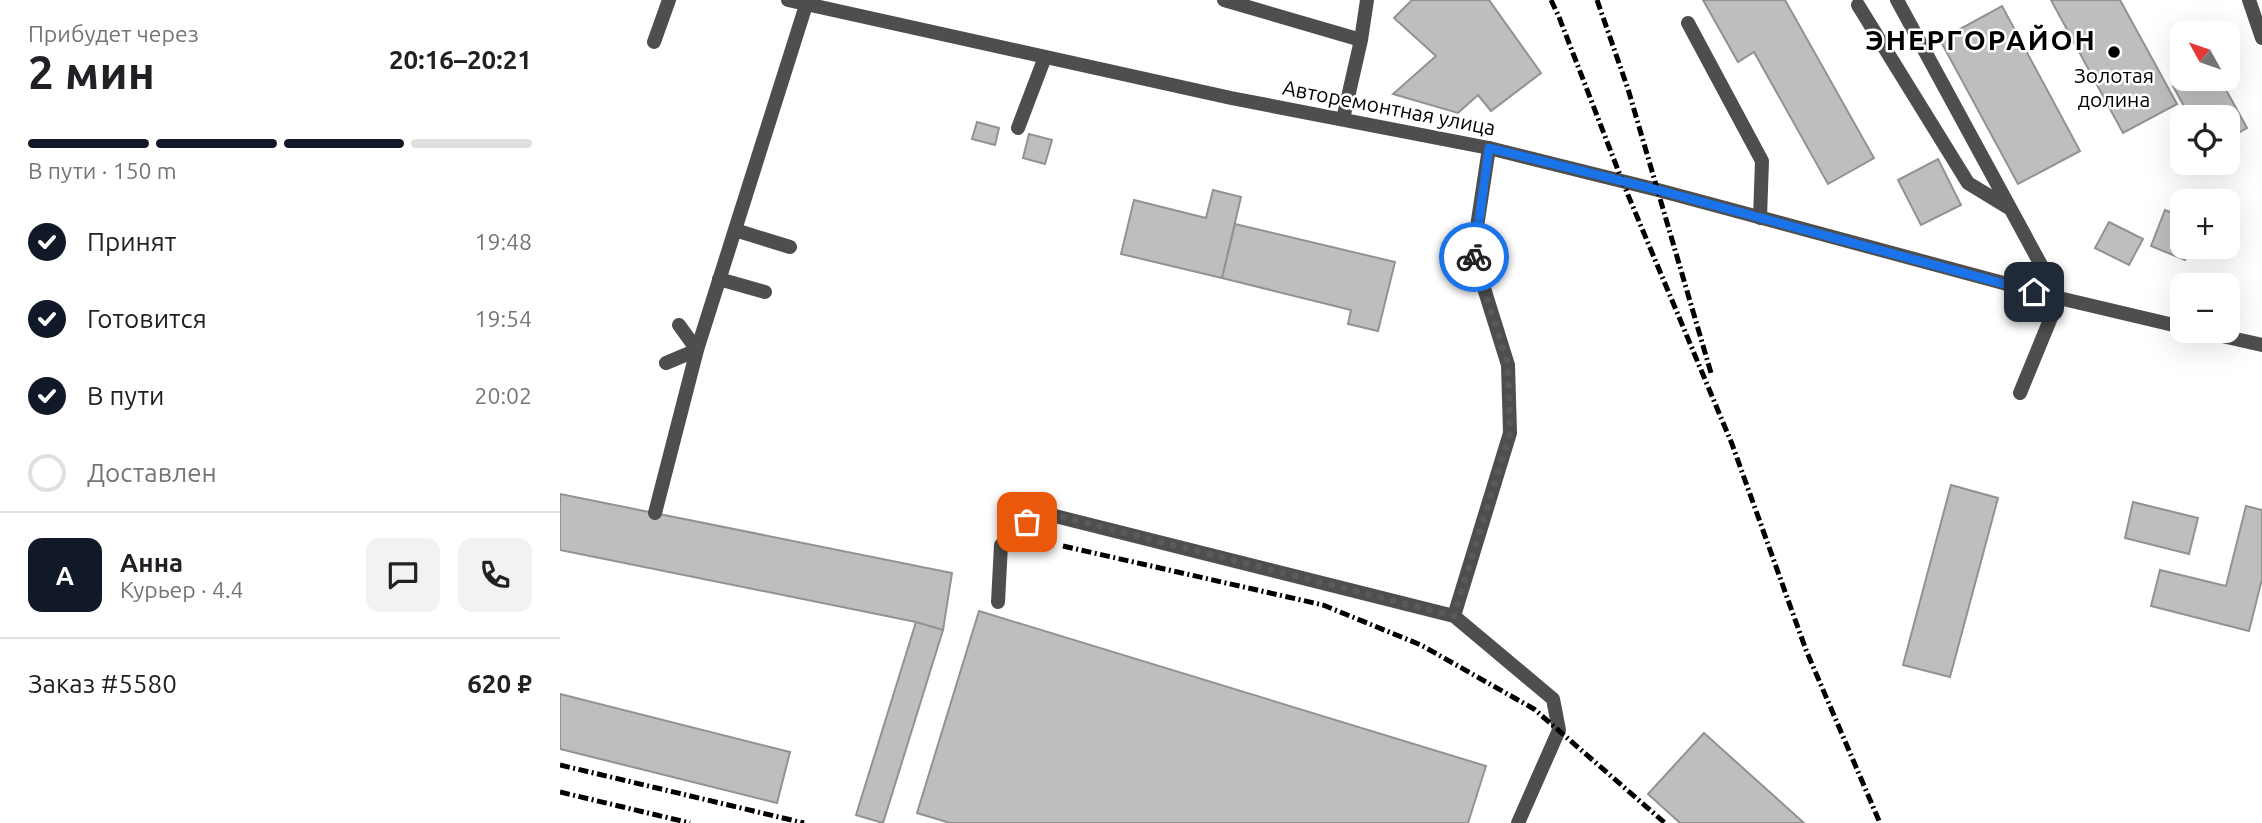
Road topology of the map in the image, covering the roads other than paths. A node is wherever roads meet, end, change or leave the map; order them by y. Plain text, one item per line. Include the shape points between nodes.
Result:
1 (669, 0) edge
2 (788, 0) edge
3 (1224, 0) edge
4 (1367, 0) edge
5 (1897, 0) edge
6 (2249, 0) edge
7 (806, 5) junction
8 (1858, 5) dead end
9 (1688, 23) dead end
10 (2262, 38) edge
11 (1361, 40) junction
12 (653, 42) dead end
13 (1045, 57) junction
14 (1343, 119) junction
15 (1018, 128) dead end
16 (1489, 148) junction
17 (2011, 209) junction
18 (1760, 218) junction
19 (735, 230) junction
20 (790, 247) dead end
21 (719, 279) junction
22 (765, 292) dead end
23 (2059, 298) junction
24 (2170, 324) edge
25 (679, 325) dead end
26 (2240, 340) edge
27 (2262, 345) edge
28 (697, 350) junction
29 (666, 363) dead end
30 (2020, 393) dead end
31 (655, 513) dead end
32 (998, 602) dead end
33 (1454, 616) junction
34 (1518, 823) edge

1 - 12 street
2 - 7 street, Авторемонтная улица
3 - 11 street
4 - 11 street
5 - 17 street
6 - 10 street
7 - 13 street, Авторемонтная улица
7 - 19 street
8 - 17 street via 1968,183
9 - 18 street via 1762,161
11 - 14 street
13 - 14 street, Авторемонтная улица
13 - 15 street
14 - 16 street, Авторемонтная улица
16 - 18 street, Авторемонтная улица
16 - 33 street via 1473,253 1508,365 1510,433
17 - 23 street
18 - 23 street, Авторемонтная улица
19 - 20 street
19 - 21 street
21 - 22 street
21 - 28 street
23 - 24 street, Авторемонтная улица
23 - 30 street
25 - 28 street
26 - 27 street
28 - 29 street
28 - 31 street
32 - 33 street via 1001,545 1027,522 1051,514
33 - 34 street via 1553,699 1559,730

